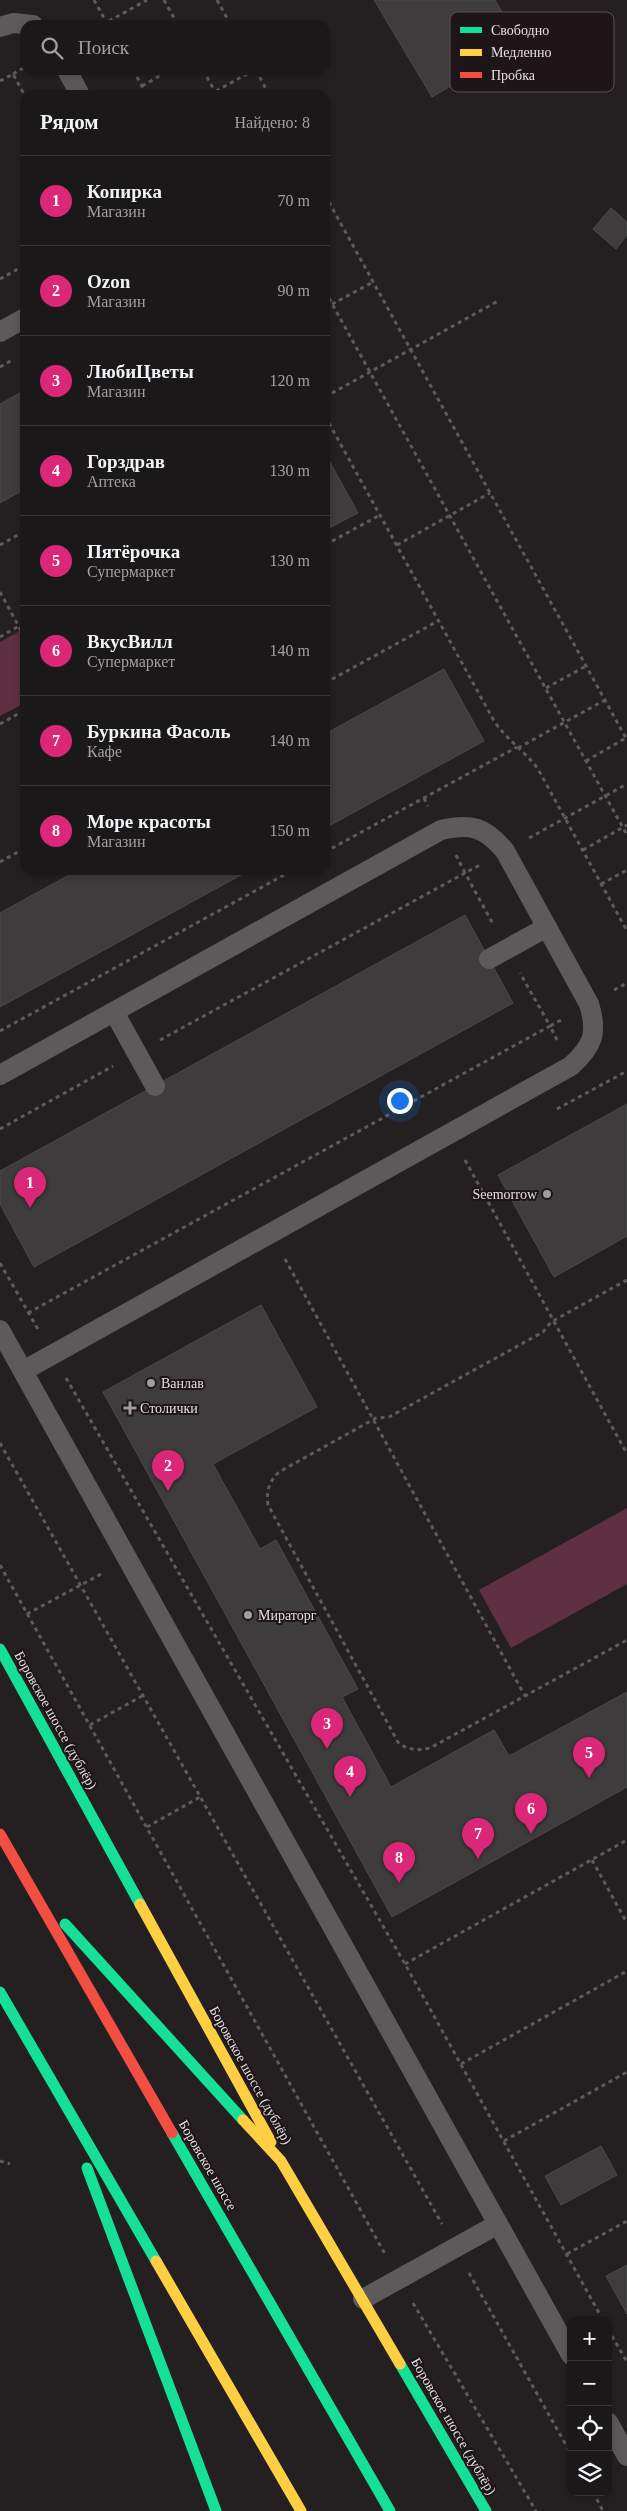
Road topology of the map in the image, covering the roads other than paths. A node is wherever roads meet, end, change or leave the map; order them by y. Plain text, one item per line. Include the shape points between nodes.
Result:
1 (20, 23) edge
2 (0, 27) edge
3 (70, 75) edge
4 (77, 90) edge
5 (20, 321) edge
6 (0, 332) edge
7 (547, 927) junction
8 (489, 959) dead end
9 (114, 1012) junction
10 (0, 1075) edge
11 (154, 1086) dead end
12 (0, 1330) edge
13 (23, 1371) junction
14 (0, 1649) edge
15 (0, 1834) edge
16 (30, 1886) junction
17 (0, 1992) edge
18 (58, 2092) junction
19 (281, 2161) junction
20 (498, 2224) junction
21 (363, 2299) junction
22 (567, 2348) edge
23 (612, 2429) edge
24 (627, 2456) edge
25 (216, 2511) edge
26 (302, 2511) edge
27 (390, 2511) edge
28 (486, 2511) edge

1 - 2 lane
3 - 4 lane
5 - 6 lane
7 - 8 lane
7 - 9 lane via 504,851 492,836 475,828 459,826 441,830
7 - 13 lane via 595,1021 593,1039 586,1053 571,1066
9 - 10 lane
9 - 11 lane
12 - 13 lane
13 - 20 lane
14 - 19 main road, Боровское шоссе (дублёр)
15 - 16 main road, Боровское шоссе
16 - 19 main road
16 - 27 main road, Боровское шоссе
17 - 18 main road
18 - 25 main road
18 - 26 main road
19 - 21 main road, Боровское шоссе (дублёр)
20 - 21 lane
20 - 22 lane
21 - 28 main road, Боровское шоссе (дублёр)
23 - 24 lane

